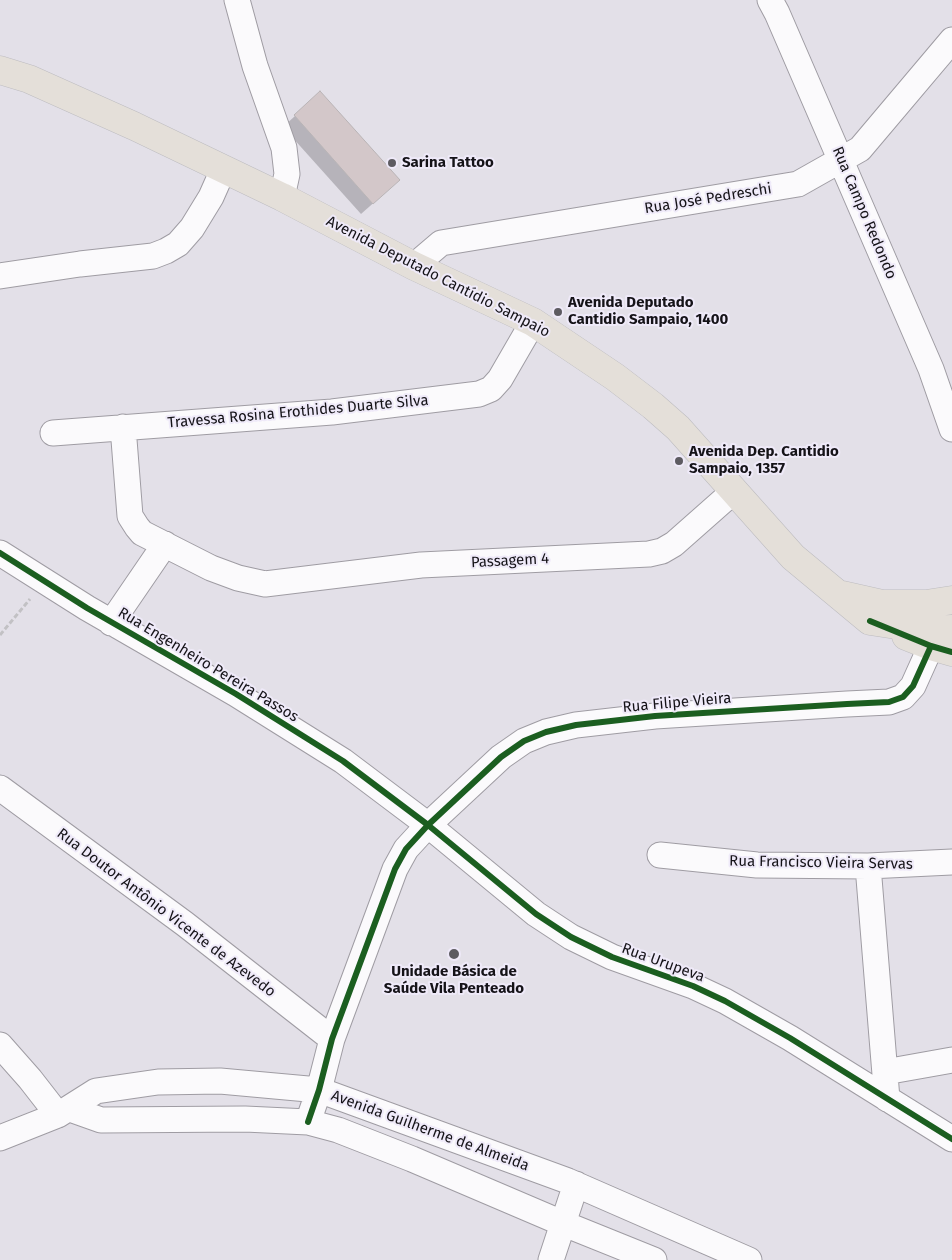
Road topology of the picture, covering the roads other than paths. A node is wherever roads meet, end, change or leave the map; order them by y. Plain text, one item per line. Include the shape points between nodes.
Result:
1 (237, 0) edge
2 (770, 0) edge
3 (952, 40) edge
4 (0, 70) edge
5 (841, 160) junction
6 (223, 170) junction
7 (282, 197) junction
8 (414, 266) junction
9 (0, 276) edge
10 (533, 322) junction
11 (123, 427) junction
12 (952, 428) edge
13 (53, 433) dead end
14 (734, 491) junction
15 (165, 544) junction
16 (0, 553) edge
17 (836, 594) junction
18 (952, 600) edge
19 (870, 621) junction
20 (111, 623) junction
21 (952, 629) edge
22 (942, 649) edge
23 (0, 788) edge
24 (428, 825) junction
25 (660, 855) dead end
26 (952, 862) edge
27 (868, 866) junction
28 (332, 1039) junction
29 (0, 1045) edge
30 (952, 1060) edge
31 (885, 1072) junction
32 (319, 1090) junction
33 (887, 1099) junction
34 (64, 1112) junction
35 (308, 1122) junction
36 (0, 1138) edge
37 (952, 1139) edge
38 (576, 1184) junction
39 (562, 1223) junction
40 (550, 1260) edge
41 (654, 1260) edge
42 (749, 1260) edge

1 - 7 street via 255,66 284,148 287,174
2 - 5 street, Rua Campo Redondo
3 - 5 street, Rua José Pedreschi via 860,148
4 - 6 main road, Avenida Deputado Cantídio Sampaio via 37,82
5 - 8 street, Rua José Pedreschi via 798,184 442,244
5 - 12 street, Rua Campo Redondo via 931,368
6 - 7 main road, Avenida Deputado Cantídio Sampaio
6 - 9 street via 192,228 166,252
7 - 8 main road, Avenida Deputado Cantídio Sampaio
8 - 10 main road, Avenida Deputado Cantídio Sampaio
10 - 11 street, Travessa Rosina Erothides Duarte Silva via 500,379 491,389 479,394 332,412
10 - 14 main road, Avenida Deputado Cantídio Sampaio via 653,406 678,428
11 - 13 street, Travessa Rosina Erothides Duarte Silva
11 - 15 street, Passagem 4 via 130,516 142,533
14 - 15 street, Passagem 4 via 674,544 649,554 421,565 265,584 211,568
14 - 17 main road, Avenida Deputado Cantídio Sampaio via 793,557
15 - 20 street
16 - 20 street, Rua Engenheiro Pereira Passos
17 - 18 main road, Avenida Deputado Cantídio Sampaio via 882,604 926,604
17 - 19 main road, Avenida Deputado Cantídio Sampaio
19 - 21 main road, Avenida Deputado Cantídio Sampaio via 929,630
19 - 22 main road
20 - 24 street, Rua Engenheiro Pereira Passos via 236,694 343,761
22 - 24 street, Rua Filipe Vieira via 903,697 889,702 656,716 576,725 546,732 524,740 501,757
23 - 28 street, Rua Doutor Antônio Vicente de Azevedo via 185,924
24 - 28 street via 406,849 395,868
24 - 33 street, Rua Urupeva via 536,914 571,937 612,957 725,1001
25 - 27 street, Rua Francisco Vieira Servas via 757,864
26 - 27 street, Rua Francisco Vieira Servas
27 - 31 street
28 - 32 street
29 - 34 street
30 - 31 street
31 - 33 street
32 - 34 street, Avenida Guilherme de Almeida via 220,1081 158,1082 96,1091
32 - 35 street
32 - 38 street, Avenida Guilherme de Almeida
33 - 37 street, Rua Urupeva
34 - 35 street, Avenida Guilherme de Almeida via 100,1120
34 - 36 street, Avenida Guilherme de Almeida
35 - 39 street, Avenida Guilherme de Almeida via 338,1130 412,1159
38 - 39 street
38 - 42 street, Avenida Guilherme de Almeida
39 - 40 street
39 - 41 street, Avenida Guilherme de Almeida

